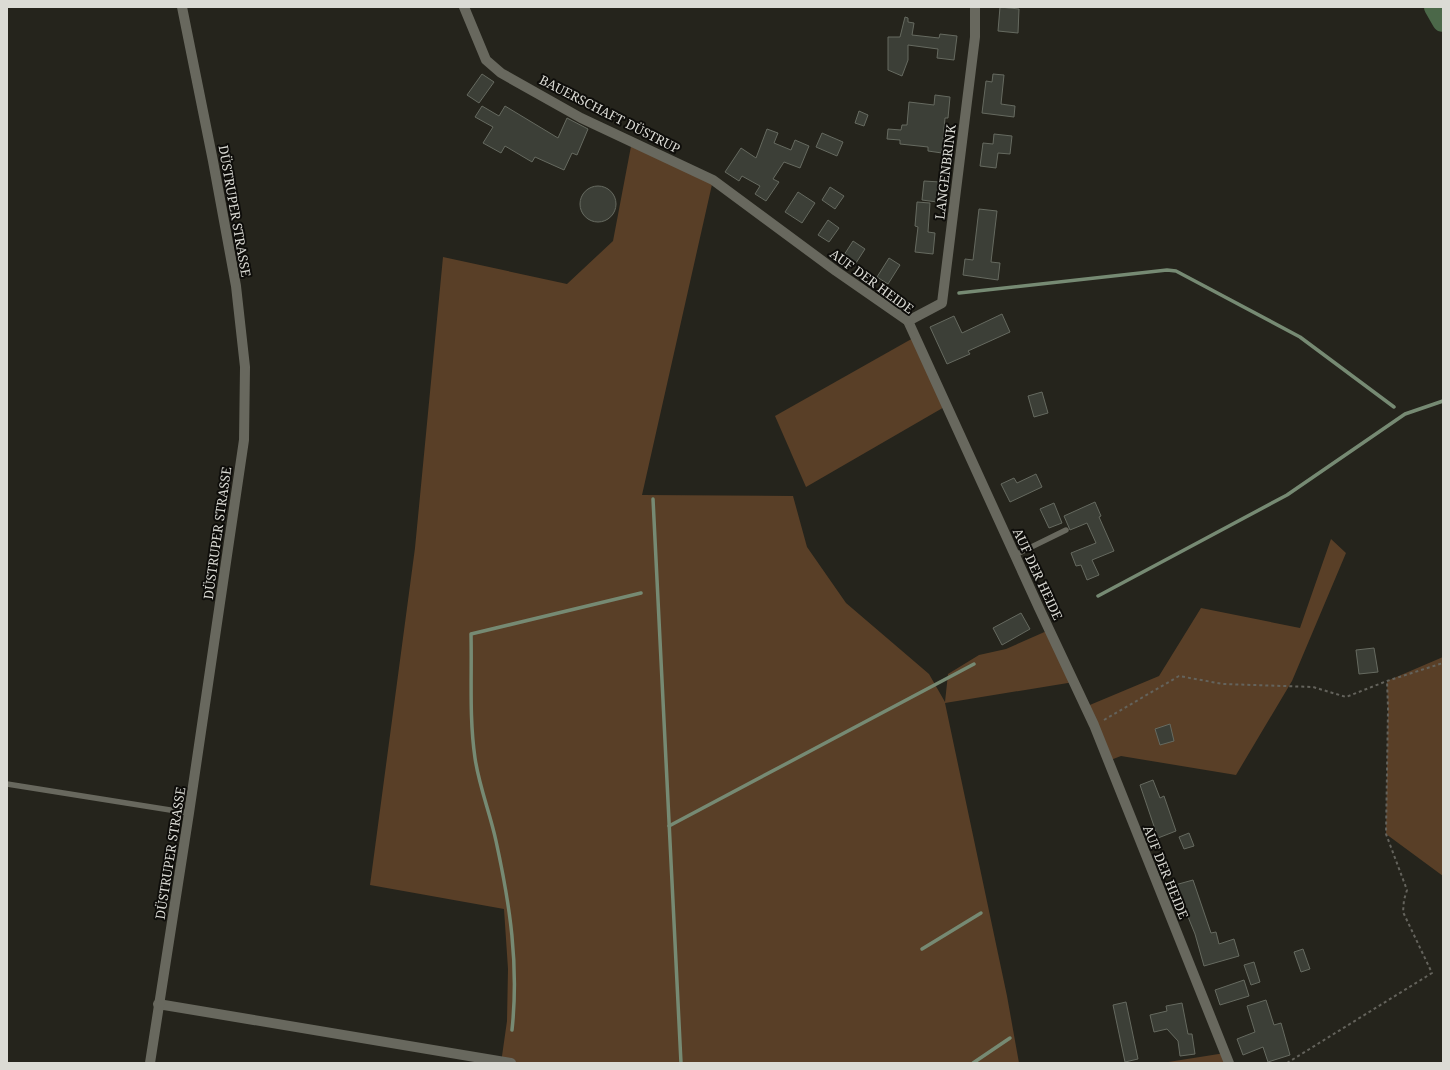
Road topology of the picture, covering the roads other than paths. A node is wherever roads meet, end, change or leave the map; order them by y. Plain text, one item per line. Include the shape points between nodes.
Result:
1 (182, 7) edge
2 (464, 7) edge
3 (975, 7) edge
4 (713, 180) joint
5 (908, 321) junction
6 (1066, 530) dead end
7 (1015, 555) junction
8 (7, 784) edge
9 (189, 814) junction
10 (158, 1004) junction
11 (150, 1063) edge
12 (511, 1063) edge
13 (1229, 1063) edge

1 - 9 street, DÜSTRUPER STRASSE via 236,286 245,367 244,440
2 - 4 street, BAUERSCHAFT DÜSTRUP via 486,60 501,73 581,118
3 - 5 street, LANGENBRINK via 975,37 942,302
4 - 5 street, AUF DER HEIDE
5 - 7 street, AUF DER HEIDE
6 - 7 lane
7 - 13 street, AUF DER HEIDE via 1094,725
8 - 9 lane
9 - 10 street, DÜSTRUPER STRASSE
10 - 11 street, DÜSTRUPER STRASSE
10 - 12 street

